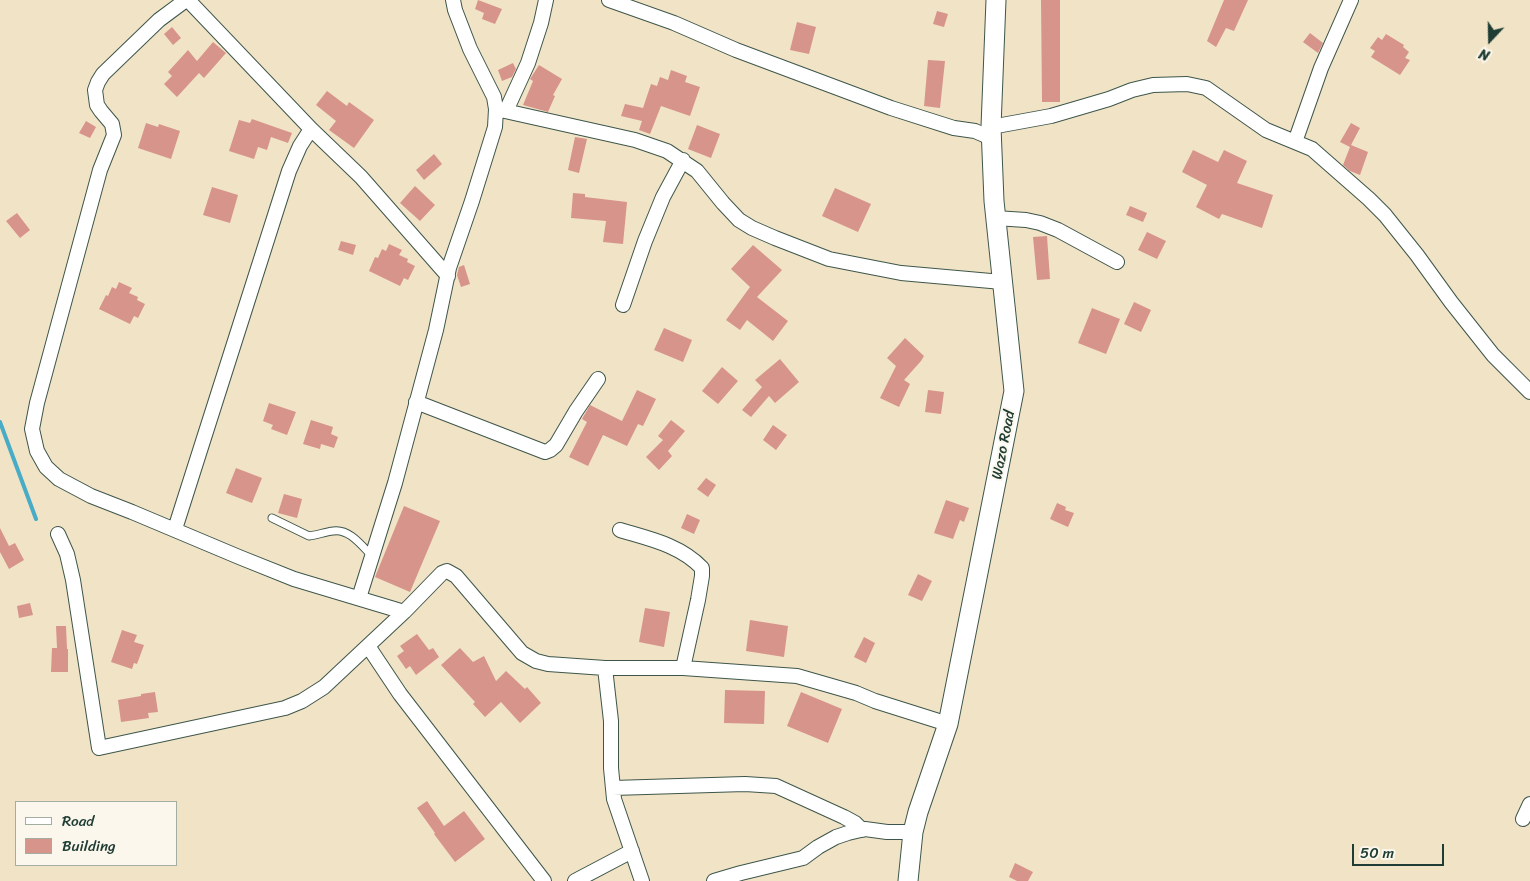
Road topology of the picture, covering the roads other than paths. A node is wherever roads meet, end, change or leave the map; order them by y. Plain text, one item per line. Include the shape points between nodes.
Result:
1 (187, 0) edge
2 (453, 0) edge
3 (546, 0) edge
4 (609, 0) edge
5 (996, 0) edge
6 (1351, 0) edge
7 (501, 110) junction
8 (310, 129) junction
9 (991, 133) junction
10 (1295, 142) junction
11 (683, 160) junction
12 (995, 218) junction
13 (1116, 262) dead end
14 (448, 276) junction
15 (1002, 282) junction
16 (623, 305) dead end
17 (598, 379) dead end
18 (1530, 392) edge
19 (416, 402) junction
20 (272, 518) dead end
21 (175, 529) junction
22 (620, 530) dead end
23 (58, 534) dead end
24 (372, 557) junction
25 (359, 598) junction
26 (404, 612) junction
27 (368, 646) junction
28 (605, 668) junction
29 (683, 668) junction
30 (948, 724) junction
31 (613, 788) junction
32 (1530, 804) edge
33 (1522, 819) dead end
34 (862, 830) junction
35 (913, 832) junction
36 (632, 851) junction
37 (544, 881) edge
38 (575, 881) edge
39 (642, 881) edge
40 (714, 881) edge
41 (908, 881) edge

1 - 8 street
1 - 21 street via 159,20 103,74 95,90 97,104 112,124 114,135 100,170 32,429 37,451 46,468 59,479 92,496
2 - 7 street via 470,48
3 - 7 street via 528,63
4 - 9 street via 891,108 954,128
5 - 9 main road, Wazo Road
6 - 10 street via 1321,68
7 - 11 street via 635,140
7 - 14 street
8 - 14 street via 361,177
8 - 21 street via 289,171
9 - 10 street via 1152,85 1188,84 1206,88 1266,130
9 - 12 main road, Wazo Road
10 - 18 street via 1318,154 1385,215 1493,355
11 - 15 street via 698,171 739,220 775,238 830,259 901,274
11 - 16 street via 652,223
12 - 13 street via 1040,223
12 - 15 main road, Wazo Road
14 - 19 street
15 - 30 main road, Wazo Road via 1014,391
17 - 19 street via 556,445 544,452
19 - 24 street
20 - 24 lane via 309,536 341,531 356,540
21 - 25 street via 294,579
22 - 29 street via 676,548 702,568
23 - 27 street via 73,580 99,748 285,708 324,687
24 - 25 street
25 - 26 street
26 - 27 street
26 - 28 street via 444,571 451,572 522,653 548,664
27 - 37 street via 400,694
28 - 29 street
28 - 31 street
29 - 30 street via 797,676
30 - 35 main road, Wazo Road
31 - 34 street via 776,786 844,817
31 - 36 street
32 - 33 street
34 - 35 street
34 - 40 street via 836,836 803,858
35 - 41 main road, Wazo Road
36 - 38 street
36 - 39 street

